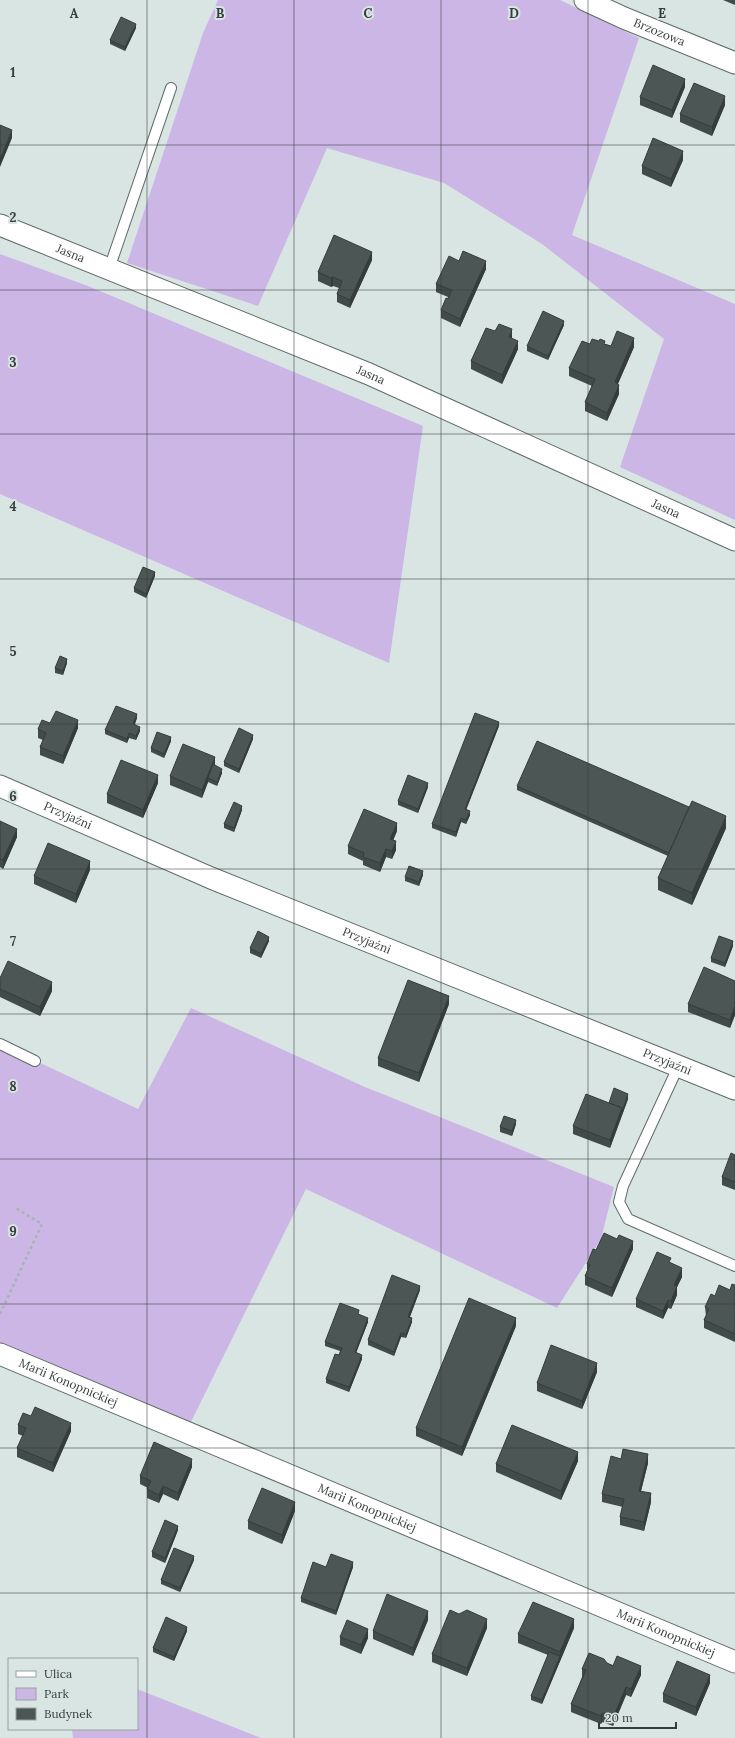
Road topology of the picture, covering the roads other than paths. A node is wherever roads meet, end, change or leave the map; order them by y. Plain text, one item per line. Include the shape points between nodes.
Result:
1 (585, 0) edge
2 (735, 63) edge
3 (171, 88) dead end
4 (0, 225) edge
5 (109, 268) junction
6 (735, 540) edge
7 (0, 786) edge
8 (0, 1044) edge
9 (35, 1061) dead end
10 (678, 1067) junction
11 (735, 1089) edge
12 (735, 1266) edge
13 (0, 1354) edge
14 (735, 1662) edge

1 - 2 street, Brzozowa
3 - 5 lane
4 - 5 street, Jasna
5 - 6 street, Jasna via 369,374
7 - 10 street, Przyjaźni via 211,878
8 - 9 lane
10 - 11 street, Przyjaźni
10 - 12 lane via 623,1186 619,1202 628,1219
13 - 14 street, Marii Konopnickiej

